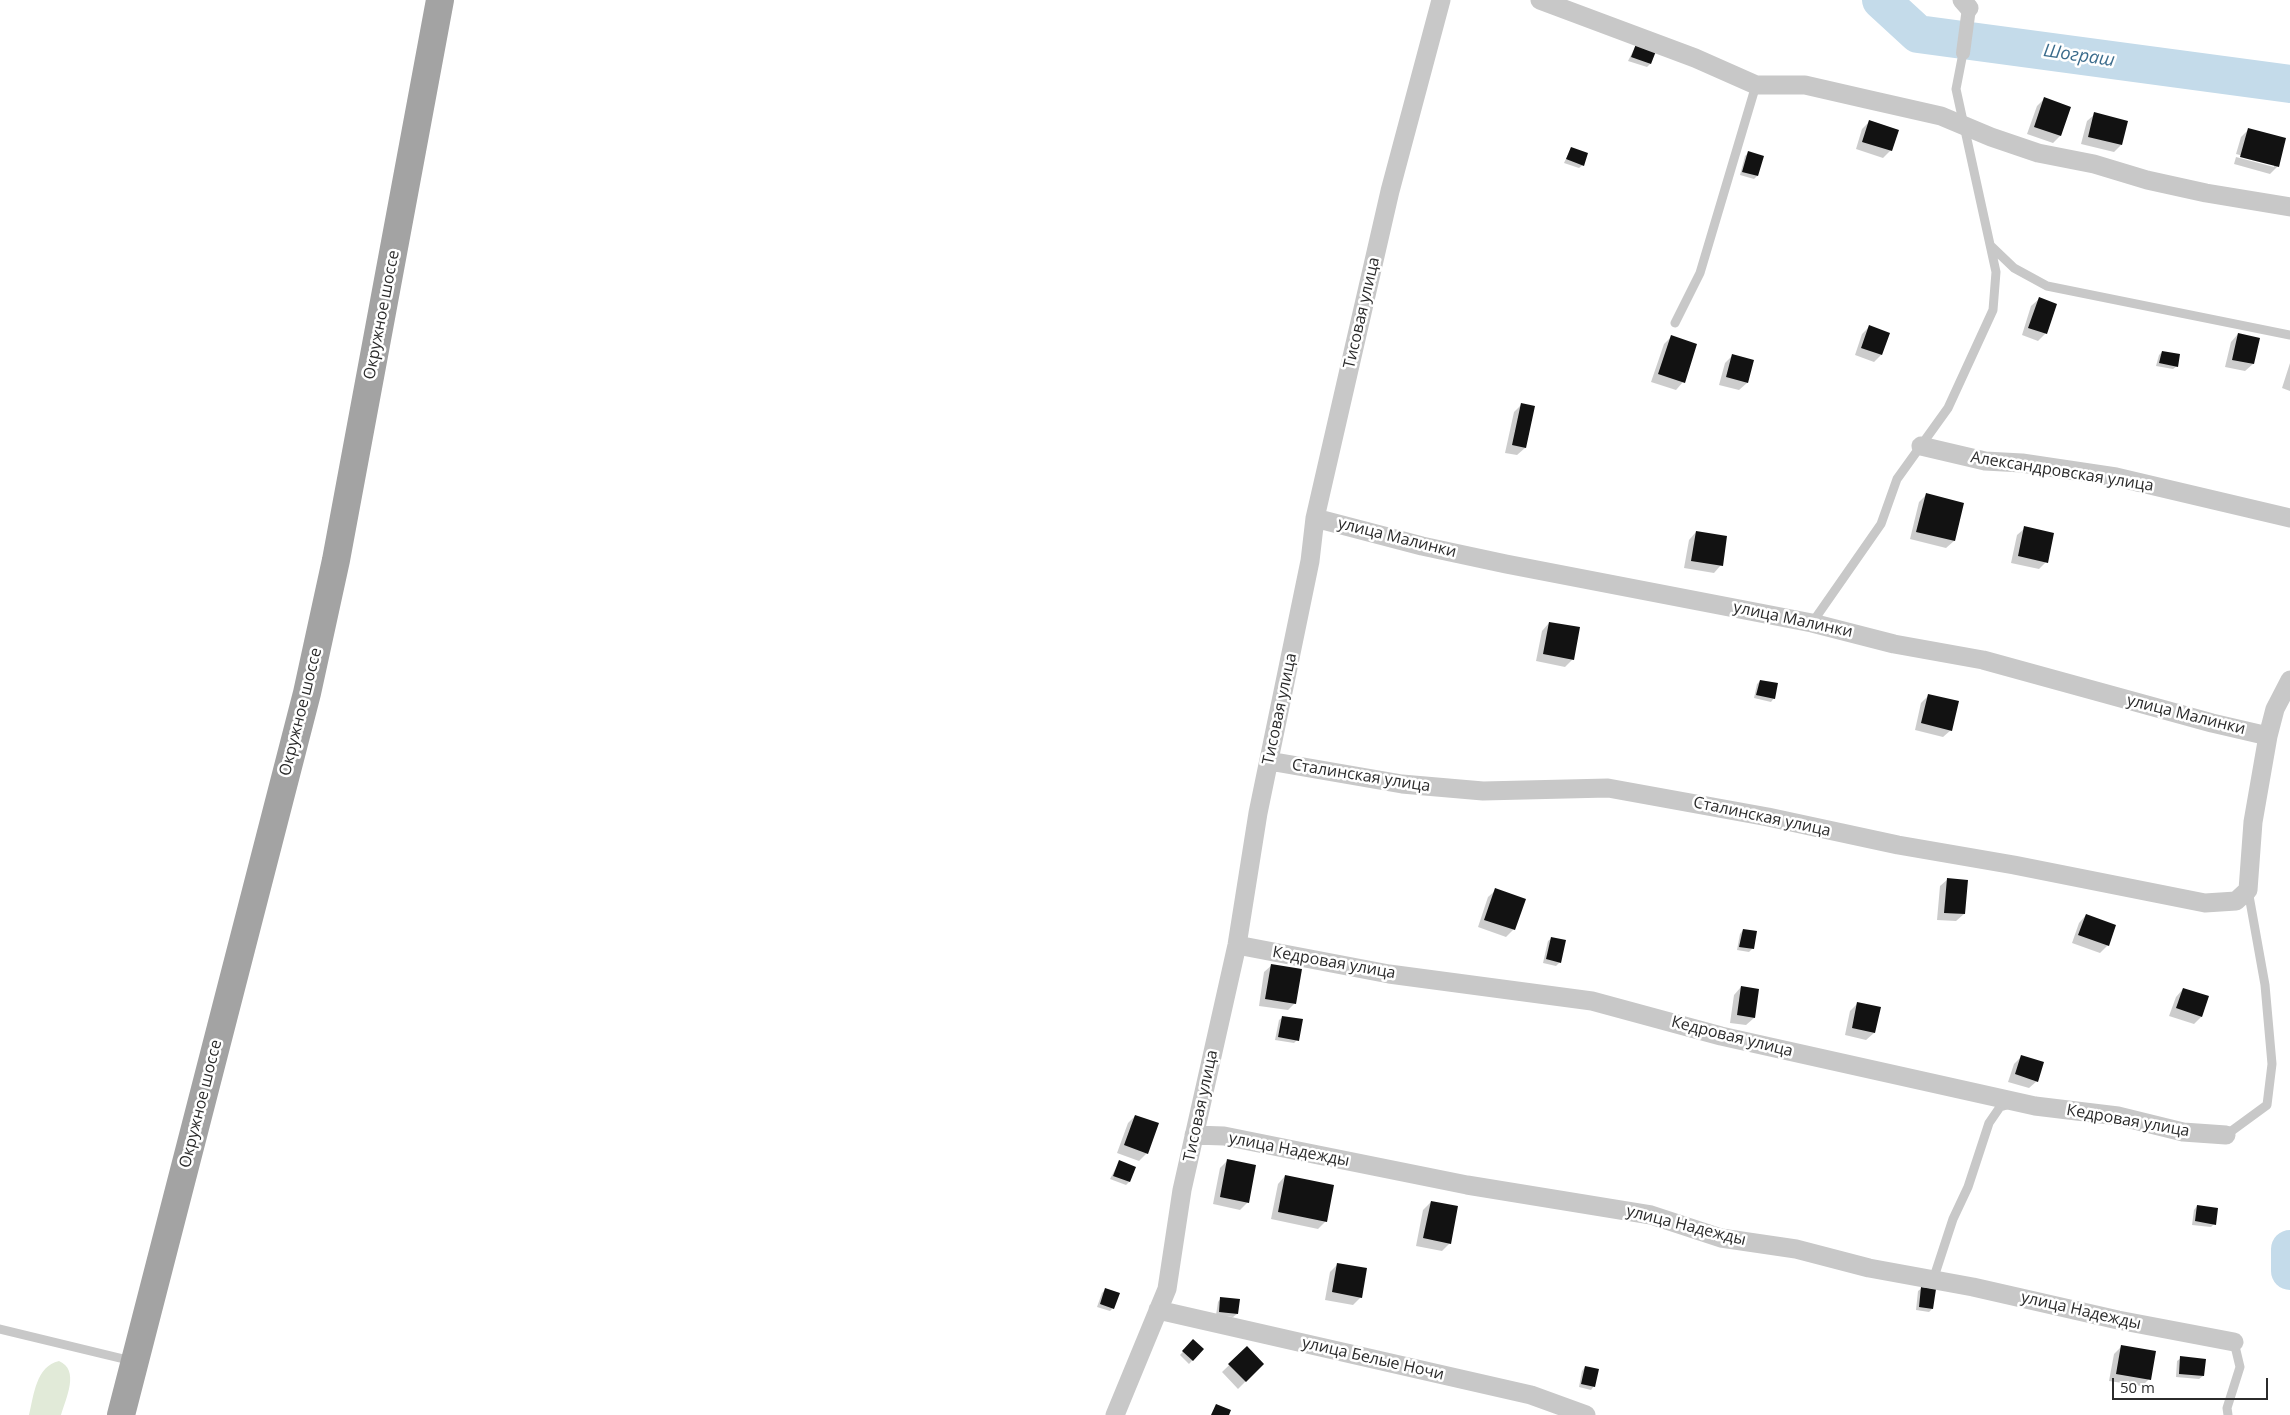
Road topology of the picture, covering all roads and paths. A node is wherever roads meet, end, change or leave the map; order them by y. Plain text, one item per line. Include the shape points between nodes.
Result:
1 (440, 0) edge
2 (1441, 0) edge
3 (1540, 0) edge
4 (1965, 4) edge
5 (1963, 54) joint
6 (1756, 86) junction
7 (1965, 126) junction
8 (2290, 207) edge
9 (1991, 246) junction
10 (1675, 323) dead end
11 (2290, 335) edge
12 (1921, 446) junction
13 (1315, 518) junction
14 (2290, 518) edge
15 (1812, 623) junction
16 (2290, 680) edge
17 (2268, 736) junction
18 (1269, 761) junction
19 (2248, 890) junction
20 (1237, 945) junction
21 (2020, 1102) junction
22 (1194, 1135) junction
23 (2226, 1135) joint
24 (1933, 1280) junction
25 (1158, 1310) junction
26 (0, 1329) edge
27 (2234, 1342) joint
28 (134, 1362) junction
29 (121, 1415) edge
30 (1115, 1415) edge
31 (1586, 1415) edge
32 (2228, 1415) edge

1 - 28 main road, Окружное шоссе via 336,560 307,693
2 - 13 street, Тисовая улица via 1390,191
3 - 6 street via 1695,58
4 - 5 street
5 - 7 lane via 1956,89
6 - 7 street via 1805,85 1941,116
6 - 10 lane via 1700,273
7 - 8 street via 2038,153 2206,193
7 - 9 lane
9 - 11 lane via 2014,268 2047,286
9 - 12 lane via 1996,272 1993,310 1948,408
12 - 14 street, Александровская улица via 1985,461 2022,463 2116,477
12 - 15 lane via 1897,479 1881,524
13 - 15 street, улица Малинки via 1506,564
13 - 18 street, Тисовая улица via 1310,561
15 - 17 street, улица Малинки via 1894,644 1983,660 2212,724
16 - 17 street via 2275,709
17 - 19 street via 2253,822
18 - 19 street, Сталинская улица via 1402,784 1483,791 1608,788 2205,903 2236,901
18 - 20 street, Тисовая улица
19 - 23 lane via 2265,985 2272,1064 2267,1105
20 - 21 street, Кедровая улица via 1389,974 1592,1001 1721,1036
20 - 22 street, Тисовая улица
21 - 23 street, Кедровая улица via 2118,1116 2183,1132
21 - 24 lane via 2000,1107 1989,1123
22 - 24 street, улица Надежды via 1224,1136 1467,1185 1651,1215 1721,1238 1796,1249
22 - 25 street, Тисовая улица via 1167,1289
24 - 27 street, улица Надежды
25 - 30 street, Тисовая улица
25 - 31 street, улица Белые Ночи via 1532,1395
26 - 28 lane
27 - 32 lane via 2240,1367
28 - 29 main road, Окружное шоссе

